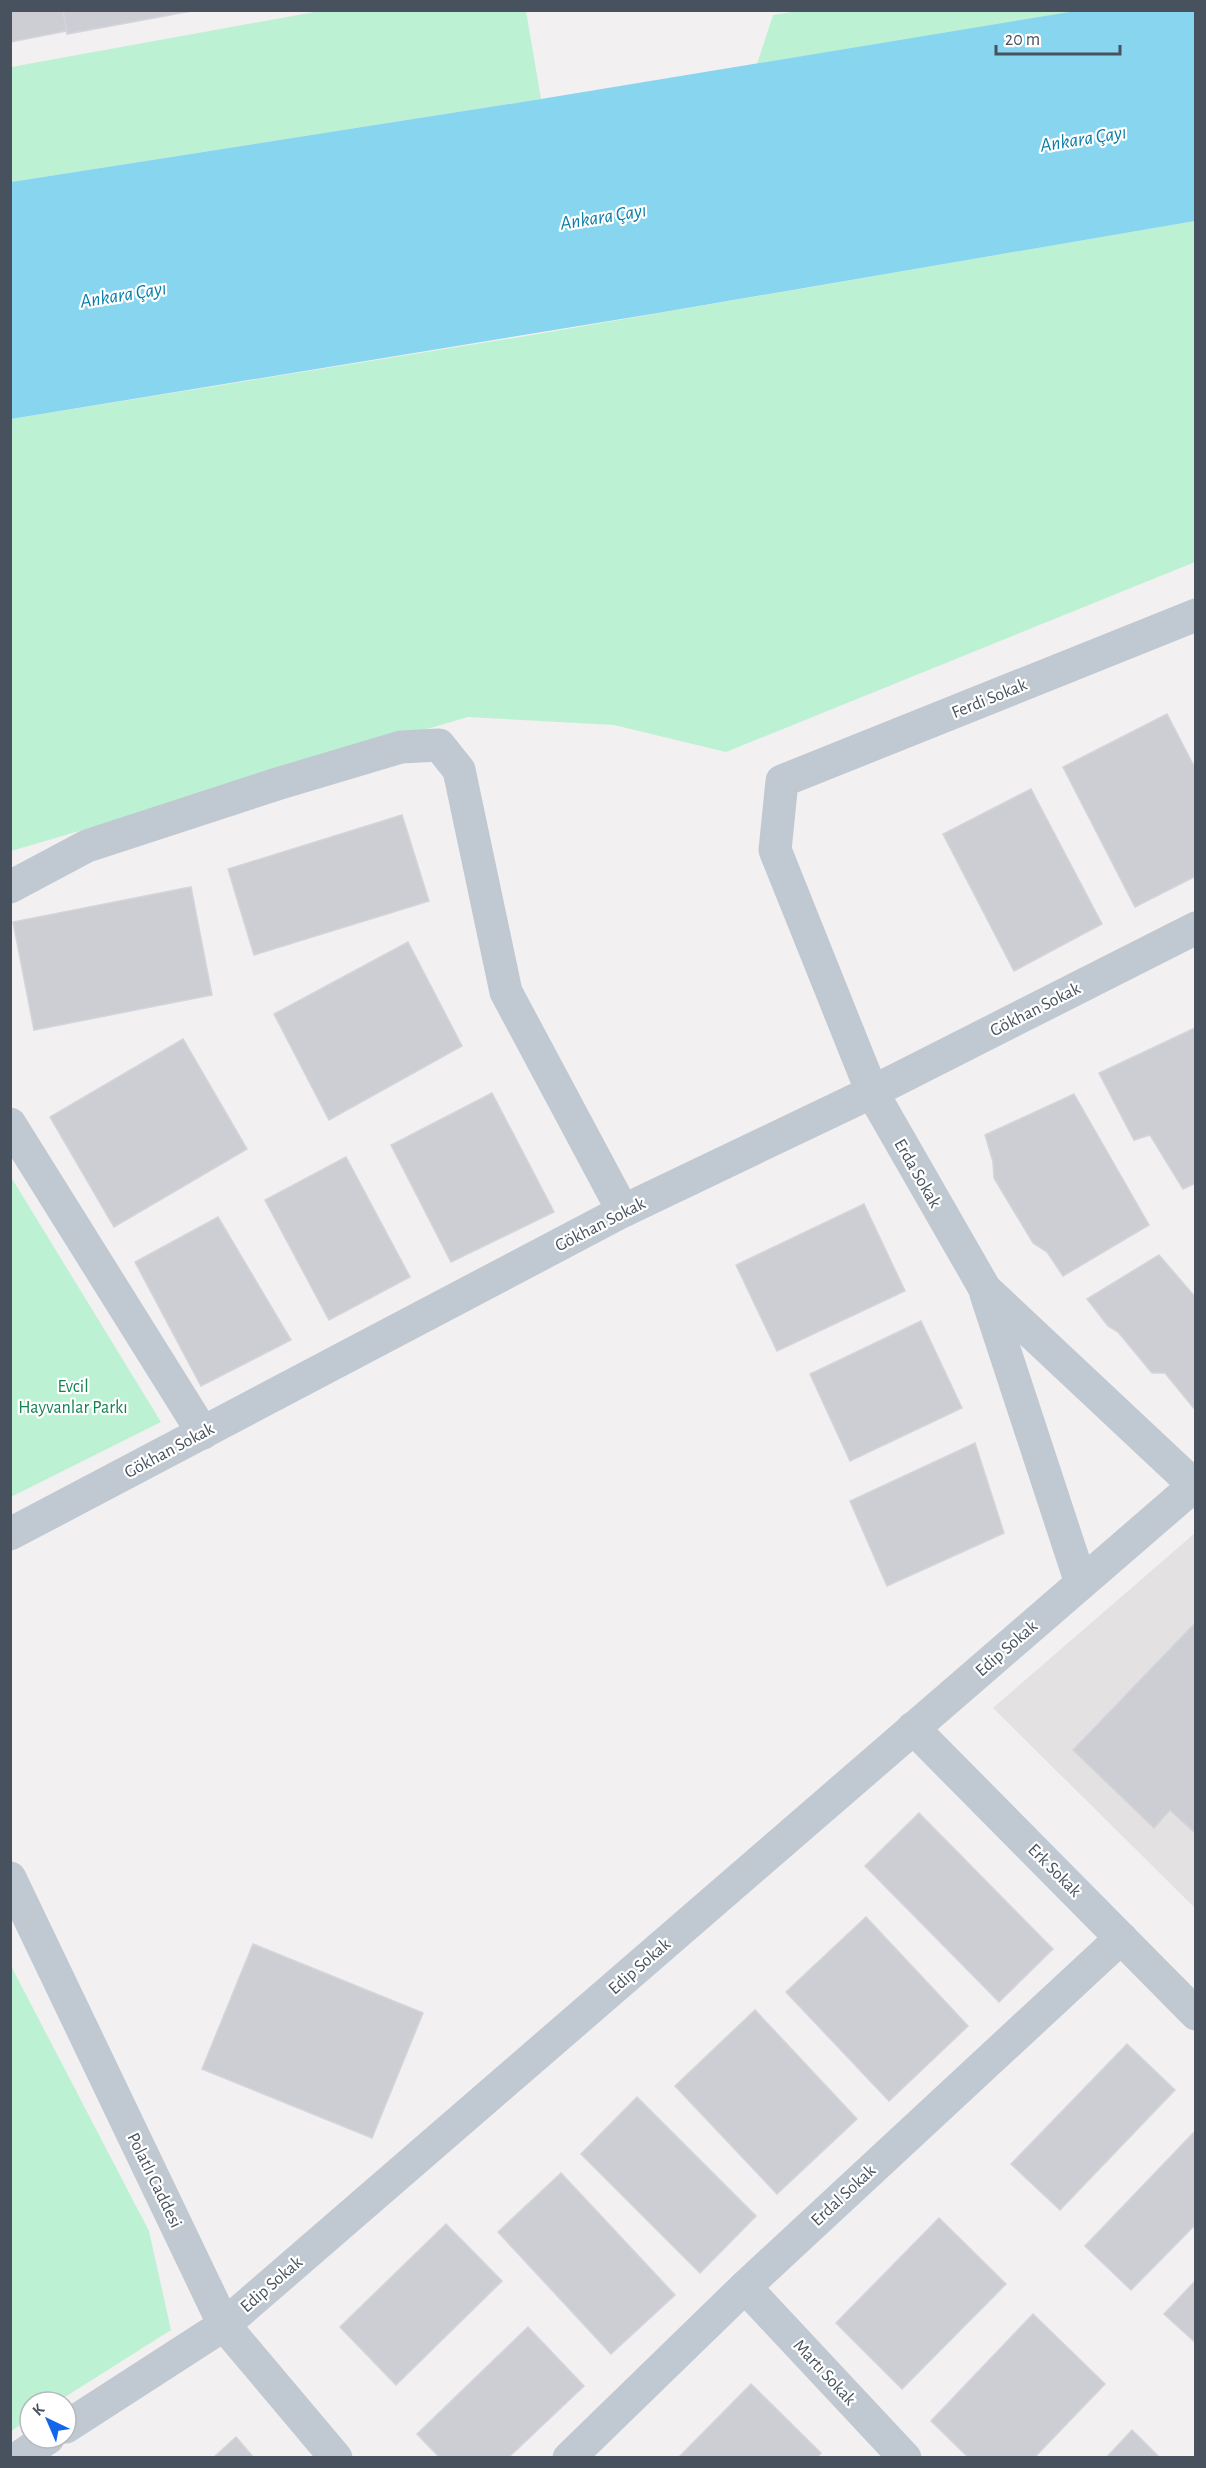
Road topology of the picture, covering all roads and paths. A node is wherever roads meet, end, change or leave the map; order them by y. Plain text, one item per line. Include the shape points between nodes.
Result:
1 (1196, 615) edge
2 (782, 781) joint
3 (10, 887) edge
4 (1196, 928) edge
5 (872, 1092) junction
6 (10, 1124) edge
7 (623, 1211) junction
8 (985, 1289) junction
9 (203, 1433) junction
10 (1195, 1486) edge
11 (10, 1534) edge
12 (1081, 1583) junction
13 (913, 1728) junction
14 (10, 1878) edge
15 (1121, 1938) junction
16 (1196, 2014) edge
17 (745, 2287) junction
18 (224, 2325) junction
19 (78, 2419) edge
20 (336, 2457) edge
21 (569, 2457) edge
22 (905, 2457) edge

1 - 2 street, Ferdi Sokak
2 - 5 street, Erda Sokak via 775,850
3 - 7 street via 87,846 401,747 439,745 459,770 506,992
4 - 5 street, Gökhan Sokak
5 - 7 street, Gökhan Sokak
5 - 8 street, Erda Sokak
6 - 9 street
7 - 9 street, Gökhan Sokak
8 - 10 street, Erda Sokak
8 - 12 street
9 - 11 street, Gökhan Sokak
10 - 12 street, Edip Sokak
12 - 13 street, Edip Sokak
13 - 15 street, Erk Sokak
13 - 18 street, Edip Sokak
14 - 18 street, Polatlı Caddesi
15 - 16 street, Erk Sokak
15 - 17 street, Erdal Sokak
17 - 21 street, Erdal Sokak
17 - 22 street, Martı Sokak
18 - 19 street, Edip Sokak
18 - 20 street, Polatlı Caddesi

